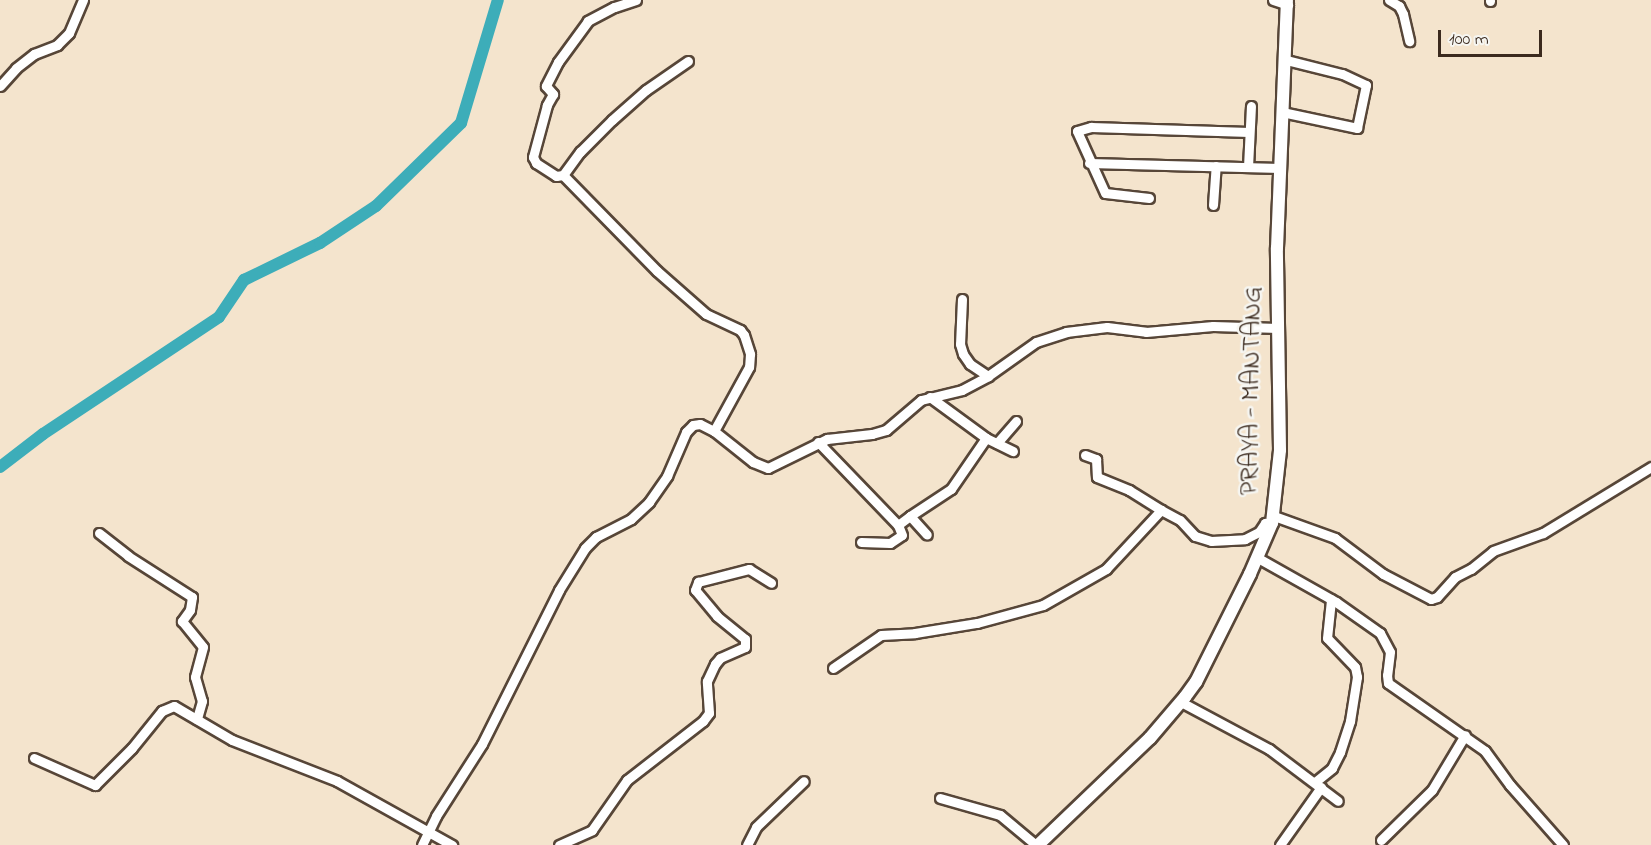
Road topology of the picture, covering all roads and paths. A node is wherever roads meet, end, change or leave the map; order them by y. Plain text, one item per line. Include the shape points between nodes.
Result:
1 (82, 0) edge
2 (636, 0) edge
3 (1273, 0) edge
4 (1389, 0) edge
5 (1288, 2) edge
6 (1409, 41) dead end
7 (1286, 60) junction
8 (688, 61) dead end
9 (0, 86) edge
10 (1251, 106) dead end
11 (1282, 112) junction
12 (1249, 132) junction
13 (1089, 163) junction
14 (1216, 166) junction
15 (1248, 167) junction
16 (1280, 168) junction
17 (563, 175) junction
18 (1149, 198) dead end
19 (1213, 205) dead end
20 (962, 298) dead end
21 (1278, 328) junction
22 (988, 376) junction
23 (930, 397) junction
24 (1017, 421) dead end
25 (714, 431) junction
26 (986, 438) junction
27 (818, 442) junction
28 (997, 443) junction
29 (1012, 451) dead end
30 (1085, 455) dead end
31 (1651, 467) edge
32 (1161, 510) junction
33 (910, 516) junction
34 (1273, 519) junction
35 (898, 525) junction
36 (99, 533) dead end
37 (927, 535) dead end
38 (861, 542) dead end
39 (1258, 558) junction
40 (771, 583) dead end
41 (1331, 599) junction
42 (833, 668) dead end
43 (1181, 702) junction
44 (197, 719) junction
45 (1464, 735) junction
46 (34, 758) dead end
47 (804, 781) dead end
48 (1318, 785) junction
49 (940, 798) dead end
50 (1338, 801) dead end
51 (427, 831) junction
52 (1382, 840) dead end
53 (422, 845) edge
54 (452, 845) edge
55 (559, 845) edge
56 (747, 845) edge
57 (1037, 845) edge
58 (1281, 845) edge
59 (1563, 845) edge

1 - 9 street via 69,33 57,45 34,54
2 - 17 street via 585,24 546,86 554,94 547,105 533,157 556,176
3 - 5 street
4 - 6 street via 1403,14
5 - 7 main road, PRAYA - MANTANG
7 - 11 main road, PRAYA - MANTANG
7 - 11 street via 1342,74 1366,85 1357,128
8 - 17 street via 612,120
10 - 12 street
11 - 16 main road, PRAYA - MANTANG
12 - 13 street via 1085,128 1077,131
12 - 15 street
13 - 14 street
13 - 18 street via 1105,193
14 - 15 street
14 - 19 street
15 - 16 street
16 - 21 main road, PRAYA - MANTANG
17 - 25 street via 657,271 706,314 744,335 749,367
20 - 22 street via 963,354
21 - 22 street via 1213,326 1146,332 1087,328 1036,342
21 - 34 main road, PRAYA - MANTANG via 1280,450
22 - 23 street via 962,390
23 - 26 street
23 - 27 street via 881,432
24 - 28 street
25 - 27 street via 753,462 768,468
25 - 51 street via 700,424 689,427 667,476 649,502 631,519 596,537 585,548 559,590 482,744
26 - 28 street
26 - 33 street via 951,489
27 - 35 street
28 - 29 street
30 - 32 street via 1096,458 1096,477 1129,490
31 - 34 street via 1543,533 1493,551 1431,599 1383,574 1335,538
32 - 34 street via 1180,520 1195,536 1211,541 1245,539
32 - 42 street via 1106,569 1043,605 977,623 881,635
33 - 35 street
33 - 37 street
34 - 39 main road, PRAYA - MANTANG
35 - 38 street via 902,535 890,543
36 - 44 street via 192,597 190,610 182,621 203,647 195,677 202,701
39 - 41 street
39 - 43 main road, PRAYA - MANTANG via 1196,682
40 - 55 street via 749,568 698,582 695,590 717,616 746,639 745,647 715,664 707,681 709,713 703,721 627,780 592,830
41 - 45 street via 1385,638 1390,652 1389,683
41 - 48 street via 1327,638 1355,667 1357,677 1340,752
43 - 48 street via 1269,749
43 - 57 main road, PRAYA - MANTANG via 1150,738
44 - 46 street via 174,706 167,707 95,785
44 - 51 street via 232,740 337,781
45 - 52 street via 1432,790
45 - 59 street via 1491,756 1510,785
47 - 56 street via 756,827
48 - 50 street
48 - 58 street
49 - 57 street via 1000,815
51 - 53 street
51 - 54 street

